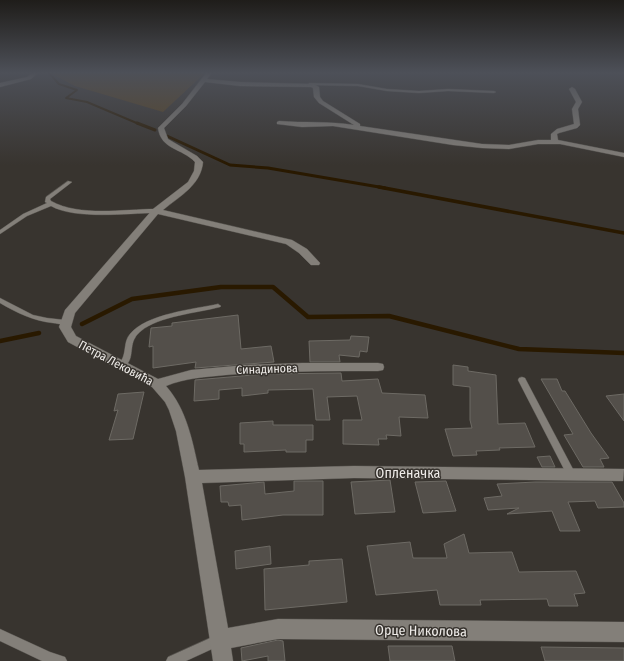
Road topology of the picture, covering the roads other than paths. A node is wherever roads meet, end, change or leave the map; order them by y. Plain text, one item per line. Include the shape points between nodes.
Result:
1 (186, 103) edge
2 (322, 103) edge
3 (579, 103) edge
4 (279, 123) dead end
5 (365, 129) junction
6 (554, 142) junction
7 (624, 155) edge
8 (70, 182) dead end
9 (50, 204) junction
10 (156, 211) junction
11 (0, 232) edge
12 (315, 263) dead end
13 (0, 300) edge
14 (218, 306) dead end
15 (65, 322) junction
16 (122, 365) junction
17 (378, 366) dead end
18 (522, 380) dead end
19 (157, 384) junction
20 (571, 474) junction
21 (623, 475) edge
22 (193, 477) junction
23 (624, 632) edge
24 (0, 635) edge
25 (219, 640) junction
26 (61, 661) edge
27 (172, 661) edge
28 (223, 661) edge

1 - 10 street via 163,125 161,133 173,147 196,157 198,171 191,183
2 - 5 street
3 - 6 street via 575,109 577,125 556,131
4 - 5 street via 328,124
5 - 6 street via 482,146 509,147
6 - 7 street
8 - 9 lane via 51,194 48,200
9 - 10 lane via 94,212
9 - 11 lane via 25,215
10 - 12 street via 289,242 304,251
10 - 15 street via 81,296
13 - 15 lane via 35,318
14 - 16 lane via 161,319 143,326 130,339 129,357
15 - 16 street, Петра Лековића via 72,339
16 - 19 street, Петра Лековића
17 - 19 street, Синадинова via 251,368 185,375
18 - 20 lane
19 - 22 street, Петра Лековића via 176,410
20 - 21 street, Опленачка
20 - 22 street, Опленачка via 375,472
22 - 25 street, Петра Лековића
23 - 25 street, Орце Николова via 278,629
24 - 26 lane
25 - 27 lane
25 - 28 street, Петра Лековића

